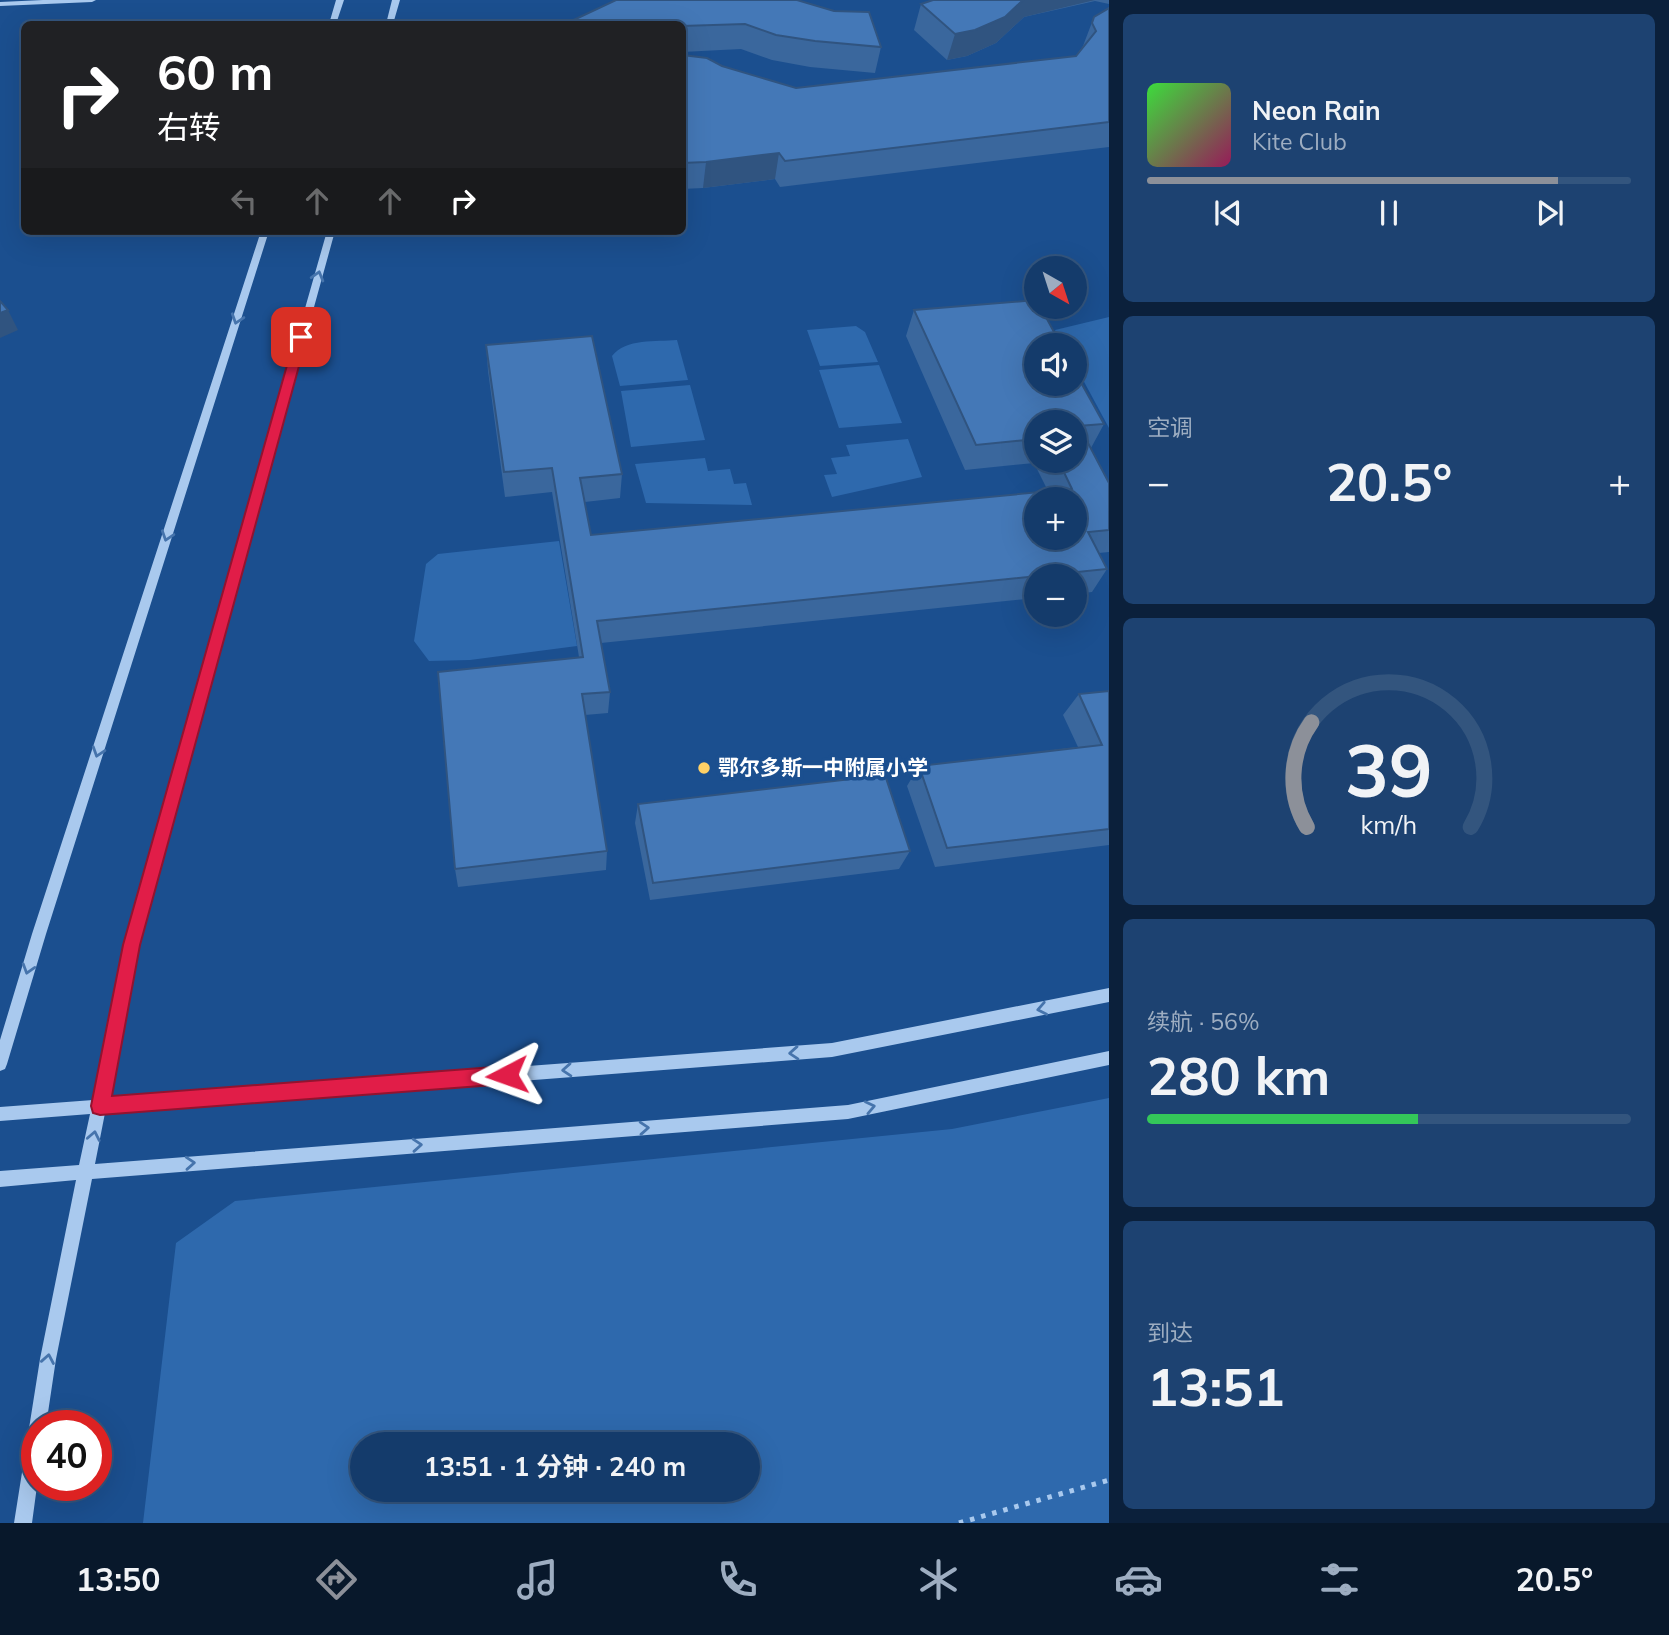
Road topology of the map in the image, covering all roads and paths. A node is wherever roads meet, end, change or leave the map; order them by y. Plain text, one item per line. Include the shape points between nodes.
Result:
1 (92, 0) edge
2 (340, 0) edge
3 (396, 0) edge
4 (0, 4) edge
5 (333, 21) edge
6 (390, 21) edge
7 (264, 235) edge
8 (330, 235) edge
9 (1109, 995) edge
10 (1109, 1058) edge
11 (0, 1064) edge
12 (100, 1106) junction
13 (0, 1114) edge
14 (87, 1171) junction
15 (0, 1179) edge
16 (40, 1410) edge
17 (1109, 1480) edge
18 (26, 1501) edge
19 (23, 1523) edge
20 (959, 1523) edge

1 - 4 street
2 - 5 street
3 - 6 street
7 -> 11 street
12 -> 8 street via 131,945
9 -> 12 street via 832,1050
14 -> 10 street via 848,1112
12 - 13 street
14 -> 12 street
14 - 15 street
16 -> 14 street
17 - 20 path
18 - 19 street

